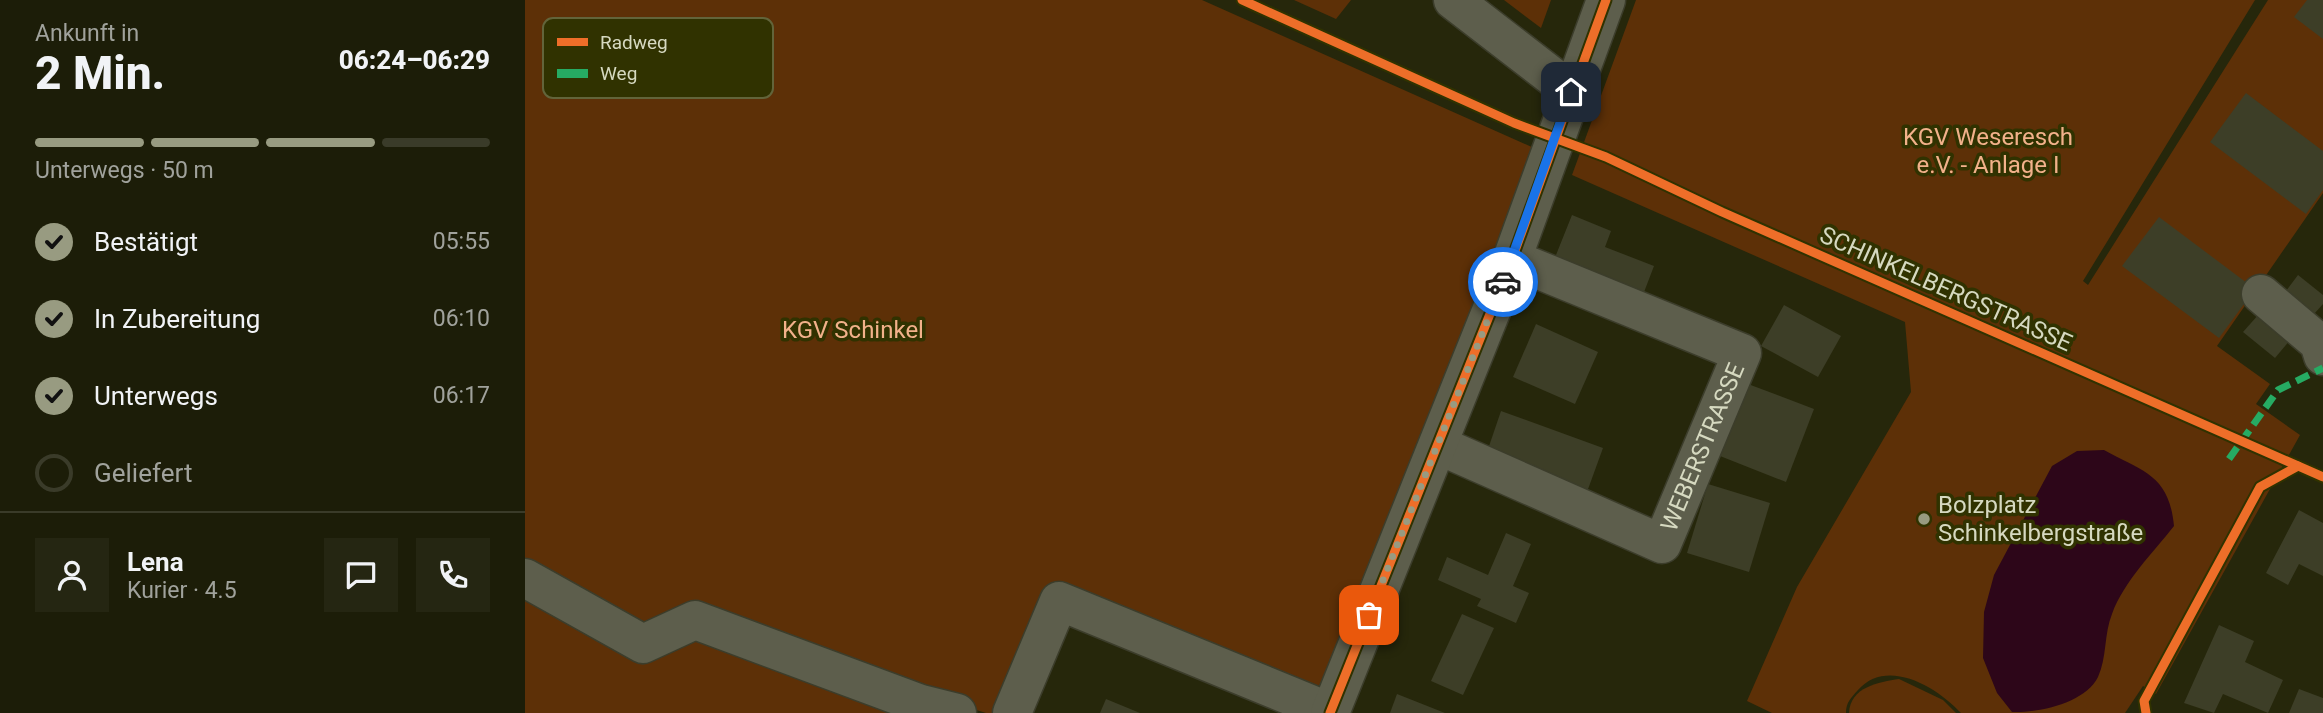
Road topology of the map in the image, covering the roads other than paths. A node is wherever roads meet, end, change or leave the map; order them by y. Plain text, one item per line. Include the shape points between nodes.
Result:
1 (1453, 0) edge
2 (1605, 0) edge
3 (1571, 92) junction
4 (1512, 259) junction
5 (2261, 294) dead end
6 (2323, 356) edge
7 (1438, 445) junction
8 (525, 578) edge
9 (919, 708) edge
10 (957, 713) edge
11 (1012, 713) edge
12 (1330, 713) edge

1 - 3 street
2 - 3 street
3 - 4 street
4 - 7 street
4 - 7 street, WEBERSTRASSE via 1742,353 1662,544
5 - 6 street via 2319,343
7 - 12 street
8 - 9 street via 643,644 695,620
9 - 10 street
11 - 12 street via 1059,601

